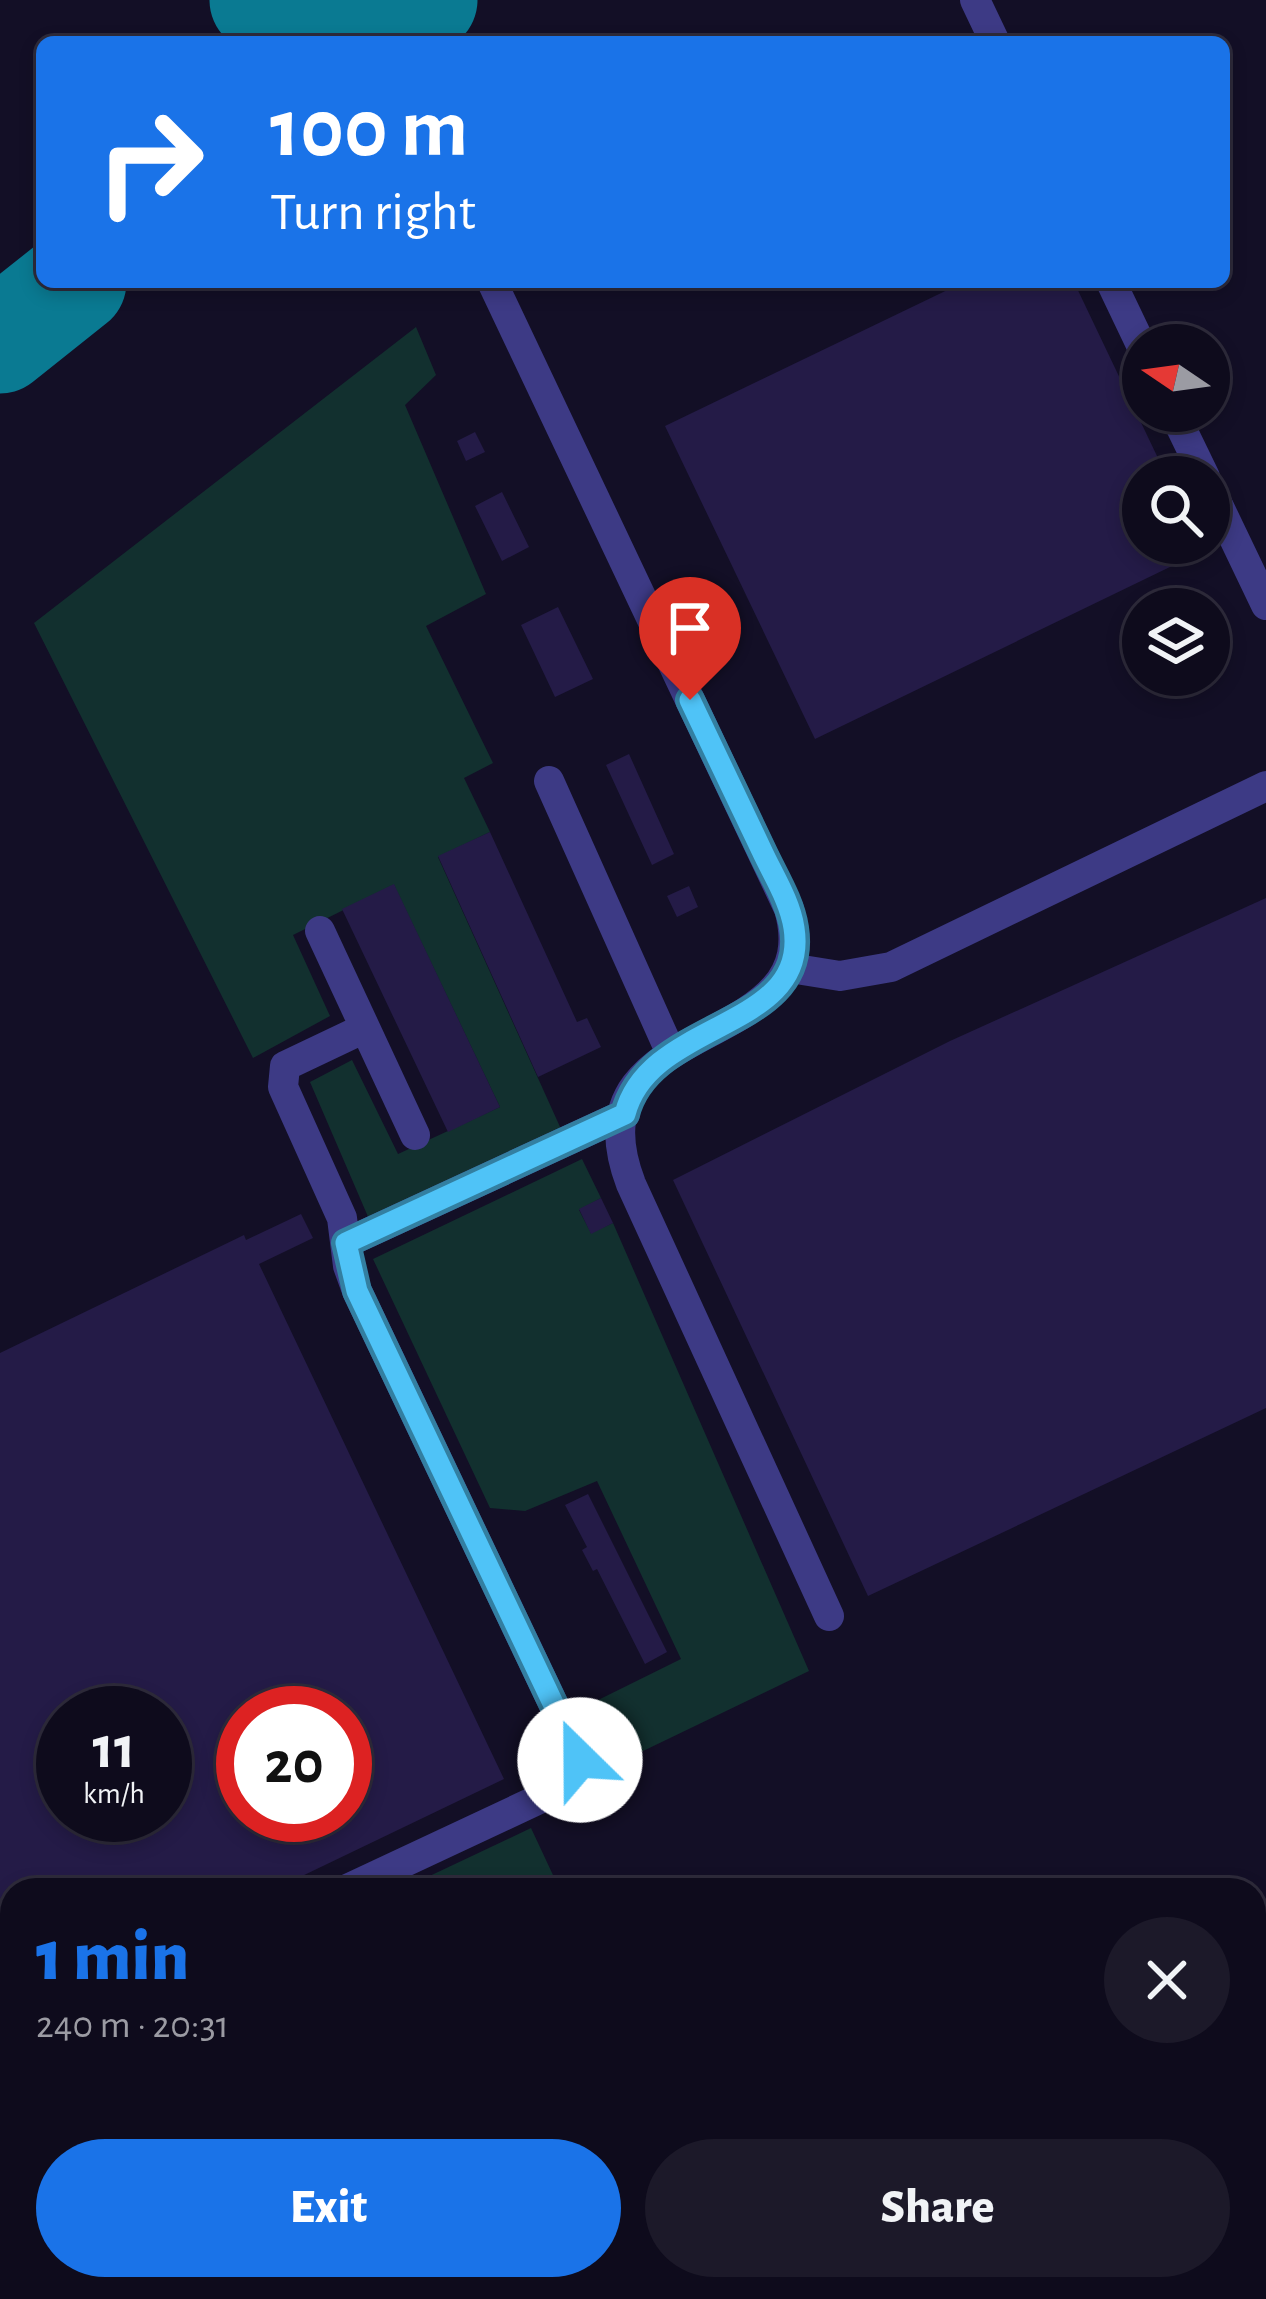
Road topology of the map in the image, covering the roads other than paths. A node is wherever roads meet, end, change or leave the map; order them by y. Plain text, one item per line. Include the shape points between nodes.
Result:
1 (975, 0) edge
2 (992, 36) edge
3 (495, 288) edge
4 (1114, 288) edge
5 (1131, 324) edge
6 (1230, 530) edge
7 (1266, 605) edge
8 (549, 782) dead end
9 (1266, 786) edge
10 (320, 931) dead end
11 (790, 968) junction
12 (365, 1028) junction
13 (670, 1052) junction
14 (625, 1114) junction
15 (415, 1135) dead end
16 (346, 1243) junction
17 (829, 1616) dead end
18 (371, 1878) edge

1 - 2 lane
3 - 11 lane via 789,909
4 - 5 lane
6 - 7 lane
8 - 13 lane
9 - 11 lane via 891,967 840,976
10 - 12 lane
11 - 13 lane via 765,1000
12 - 15 lane
12 - 16 lane via 281,1072
13 - 14 lane via 638,1082
14 - 16 lane
14 - 17 lane via 621,1144 631,1184
16 - 18 lane via 357,1291 580,1760 567,1786

